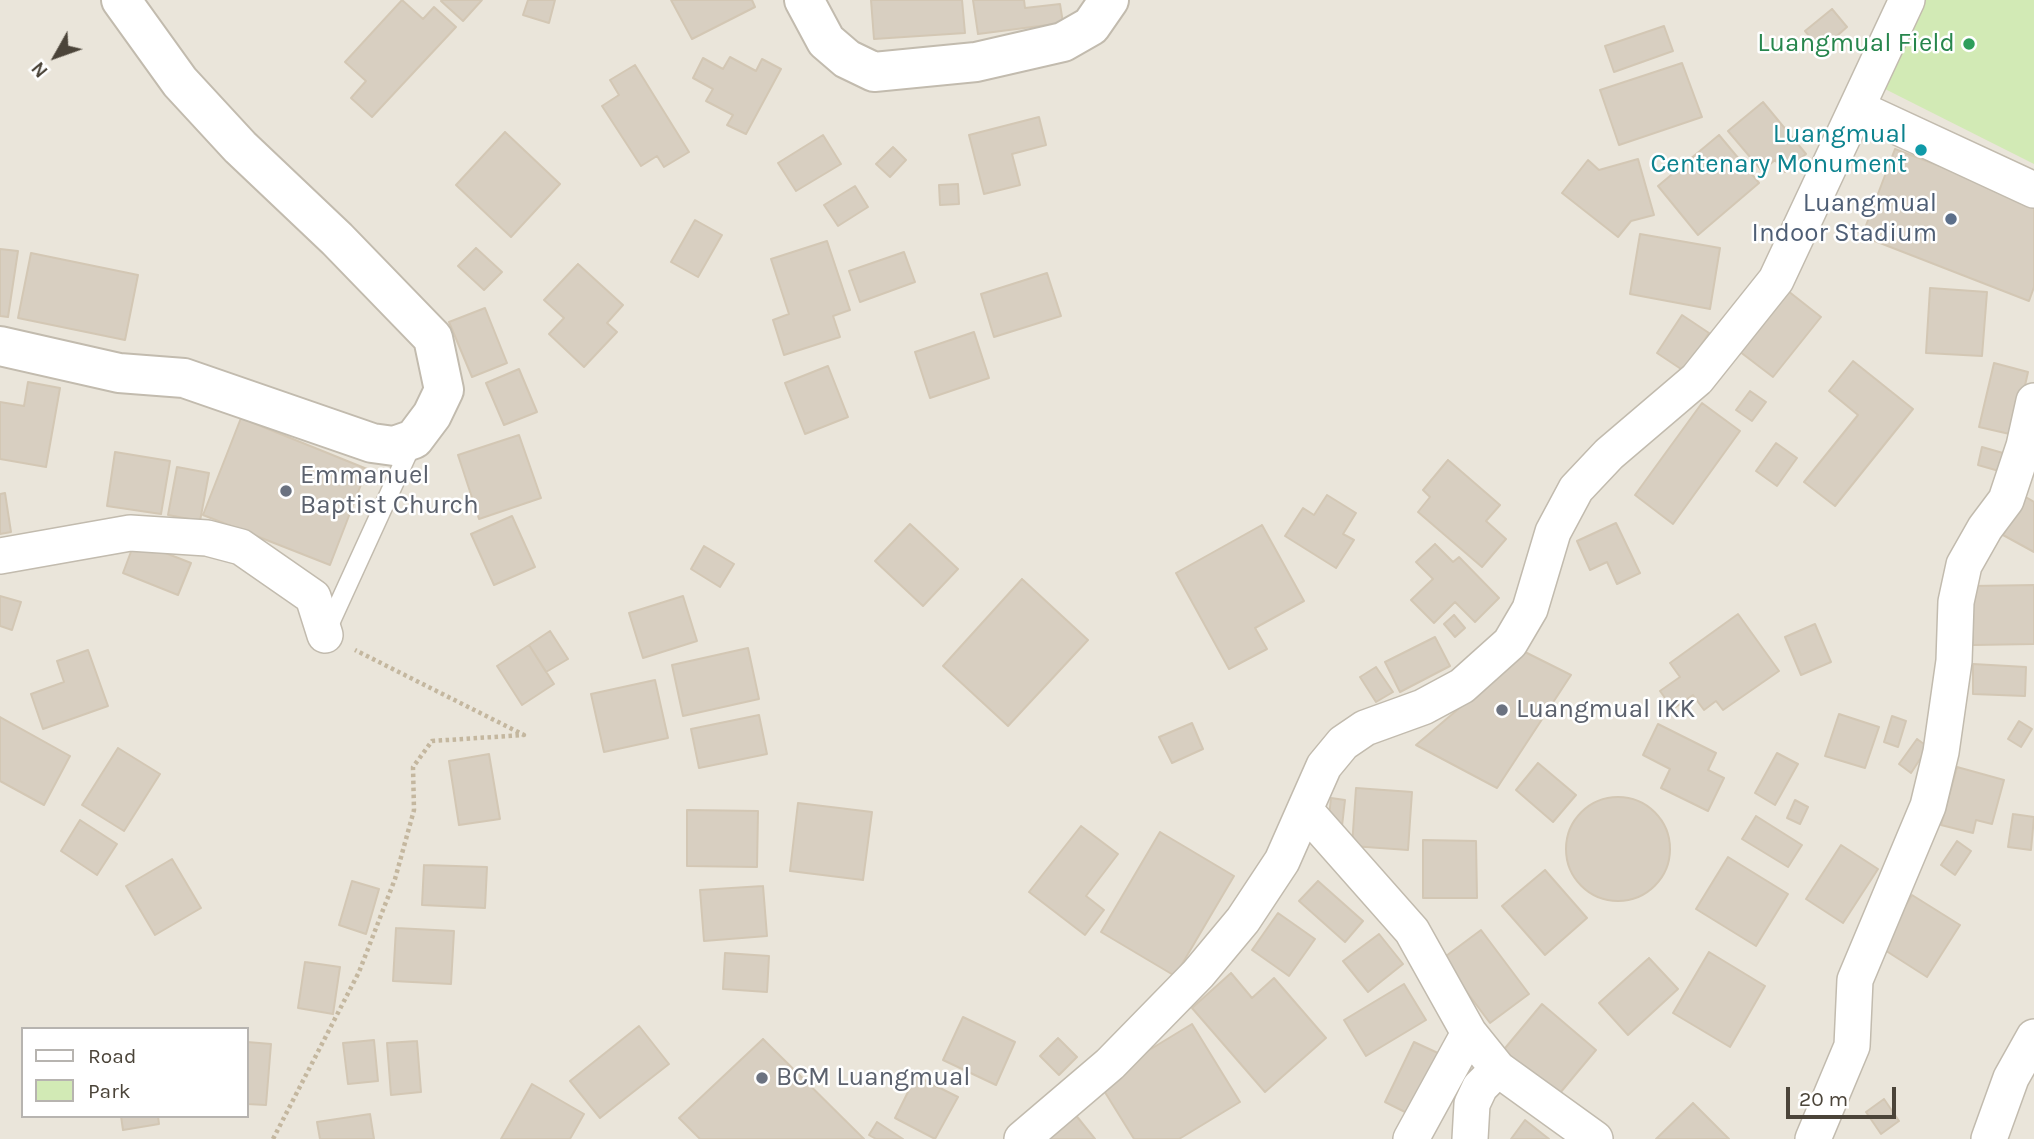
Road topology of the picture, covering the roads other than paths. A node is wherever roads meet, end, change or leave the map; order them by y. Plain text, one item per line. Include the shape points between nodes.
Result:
1 (121, 0) edge
2 (804, 0) edge
3 (1109, 0) edge
4 (1907, 0) edge
5 (1857, 108) junction
6 (2034, 190) edge
7 (0, 346) edge
8 (2034, 401) edge
9 (414, 439) junction
10 (0, 556) edge
11 (325, 635) joint
12 (1305, 810) junction
13 (1469, 1033) junction
14 (2034, 1037) edge
15 (1498, 1069) junction
16 (1022, 1139) edge
17 (1411, 1139) edge
18 (1469, 1139) edge
19 (1595, 1139) edge
20 (1813, 1139) edge
21 (1989, 1139) edge

1 - 9 street via 180,82 240,148 433,338 444,390
2 - 3 street via 826,41 847,59 874,72 976,62 1063,42 1091,26
4 - 5 street
5 - 6 street
5 - 12 street via 1776,280 1697,379 1609,454 1576,489 1553,532 1530,609 1510,643 1462,686 1423,707 1365,728 1343,743 1324,766
7 - 9 street via 119,373 184,378 372,443 394,446
8 - 20 street via 2007,500 1964,565 1938,766 1927,806 1855,980 1852,1046
9 - 11 lane
10 - 11 street via 130,533 207,538 242,547 313,597
12 - 13 street via 1412,932
12 - 16 street via 1282,861 1243,920 1198,974 1110,1064
13 - 15 street
13 - 17 street
14 - 21 street via 2011,1078
15 - 18 street via 1480,1087 1472,1104
15 - 19 street

